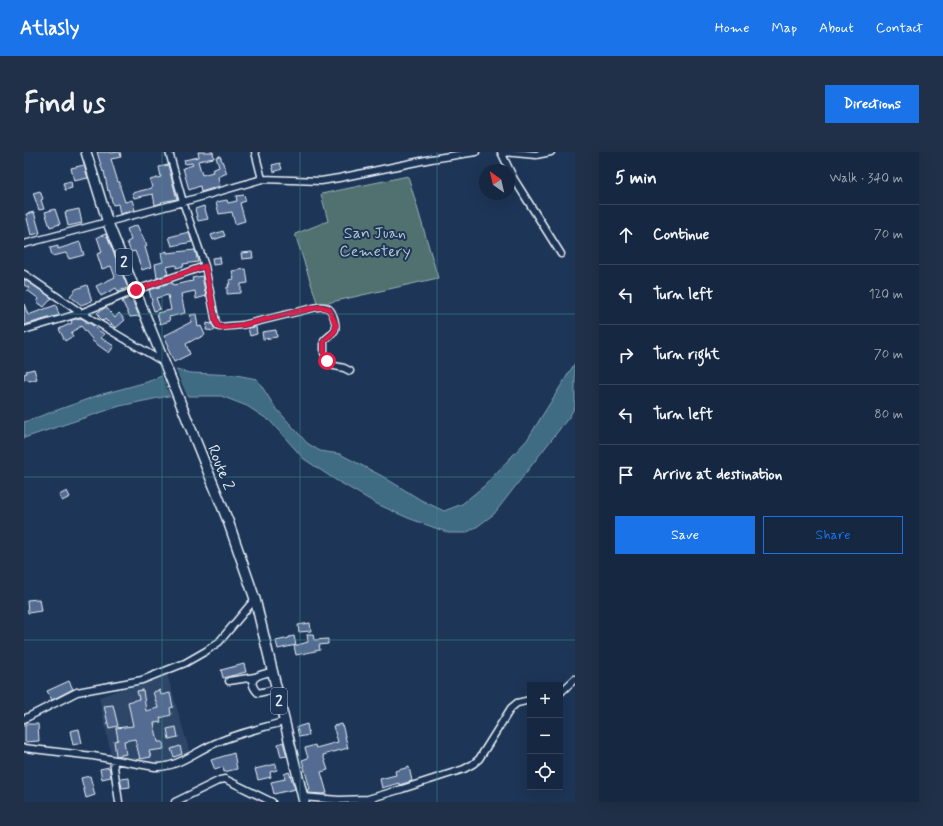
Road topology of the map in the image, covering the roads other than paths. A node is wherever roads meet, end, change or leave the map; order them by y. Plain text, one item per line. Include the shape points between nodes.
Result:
1 (86, 152) edge
2 (169, 152) edge
3 (255, 152) edge
4 (476, 152) edge
5 (502, 152) edge
6 (552, 152) edge
7 (511, 153) edge
8 (262, 179) junction
9 (183, 202) junction
10 (108, 222) junction
11 (24, 244) edge
12 (561, 254) dead end
13 (205, 266) junction
14 (24, 274) edge
15 (136, 290) junction
16 (81, 313) junction
17 (24, 330) edge
18 (166, 367) junction
19 (350, 371) dead end
20 (255, 599) junction
21 (272, 672) junction
22 (255, 676) junction
23 (575, 679) edge
24 (229, 681) dead end
25 (276, 689) junction
26 (563, 690) edge
27 (527, 701) edge
28 (24, 719) edge
29 (284, 722) junction
30 (24, 748) edge
31 (113, 760) junction
32 (303, 800) edge
33 (119, 802) edge
34 (175, 802) edge
35 (272, 802) edge

1 - 10 highway, Route 2 / 2
2 - 9 street
3 - 8 street
4 - 8 street via 321,181
5 - 7 street
5 - 12 street via 514,179
6 - 7 street via 536,155
8 - 9 street
9 - 10 street
9 - 13 street
10 - 11 street
10 - 15 highway, Route 2 / 2
13 - 15 street
13 - 19 street via 216,323 219,327 243,325 313,308 329,309 336,325 335,331 324,341 324,353 330,365
14 - 16 street
15 - 16 street
15 - 18 highway, Route 2 / 2
16 - 17 street
16 - 18 street
18 - 20 highway, Route 2 / 2 via 228,521
20 - 21 highway, Route 2 / 2
20 - 28 street via 219,642 185,663 142,680 77,692
21 - 22 street
21 - 25 highway, Route 2 / 2
22 - 24 street
22 - 25 street via 253,681 258,693
23 - 26 street
25 - 29 highway, Route 2 / 2
27 - 32 street via 517,703 511,708 482,756 464,769 402,790 368,798
29 - 31 street via 218,742 167,767
29 - 32 highway, Route 2 / 2
30 - 31 street
31 - 33 street
34 - 35 street via 225,779

